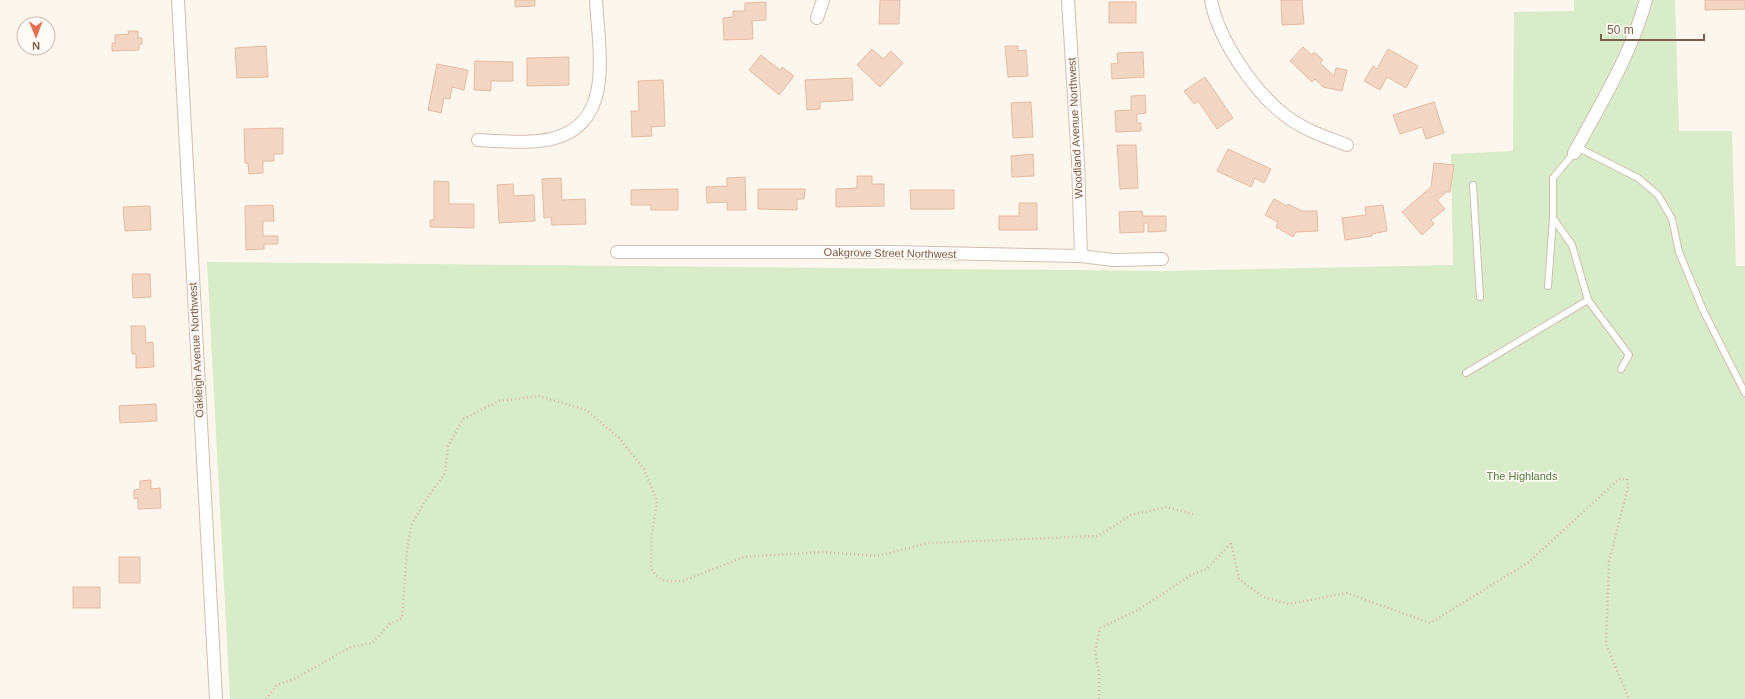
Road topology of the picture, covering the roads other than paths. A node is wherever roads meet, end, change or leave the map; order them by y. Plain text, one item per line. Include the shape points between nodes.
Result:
1 (178, 0) edge
2 (596, 0) edge
3 (823, 0) edge
4 (1068, 0) edge
5 (1211, 0) edge
6 (1646, 0) edge
7 (817, 18) dead end
8 (478, 140) dead end
9 (1347, 145) dead end
10 (1576, 150) junction
11 (1473, 185) dead end
12 (1553, 218) junction
13 (618, 252) dead end
14 (1081, 256) junction
15 (1162, 259) dead end
16 (1548, 286) dead end
17 (1480, 297) dead end
18 (1588, 300) junction
19 (1621, 368) dead end
20 (1466, 373) dead end
21 (1745, 393) edge
22 (216, 699) edge

1 - 22 street, Oakleigh Avenue Northwest
2 - 8 street via 598,94 586,119 563,136 539,141
3 - 7 street
4 - 14 street, Woodland Avenue Northwest
5 - 9 street via 1213,14 1229,48 1259,90 1274,106 1302,126
6 - 10 street via 1620,70
10 - 12 lane via 1553,178
10 - 21 lane via 1638,178 1658,195 1672,219 1680,252 1703,310
11 - 17 lane
12 - 16 lane
12 - 18 lane via 1572,245
13 - 14 street, Oakgrove Street Northwest via 889,252
14 - 15 street, Oakgrove Street Northwest via 1113,260
18 - 19 lane via 1629,355
18 - 20 lane

